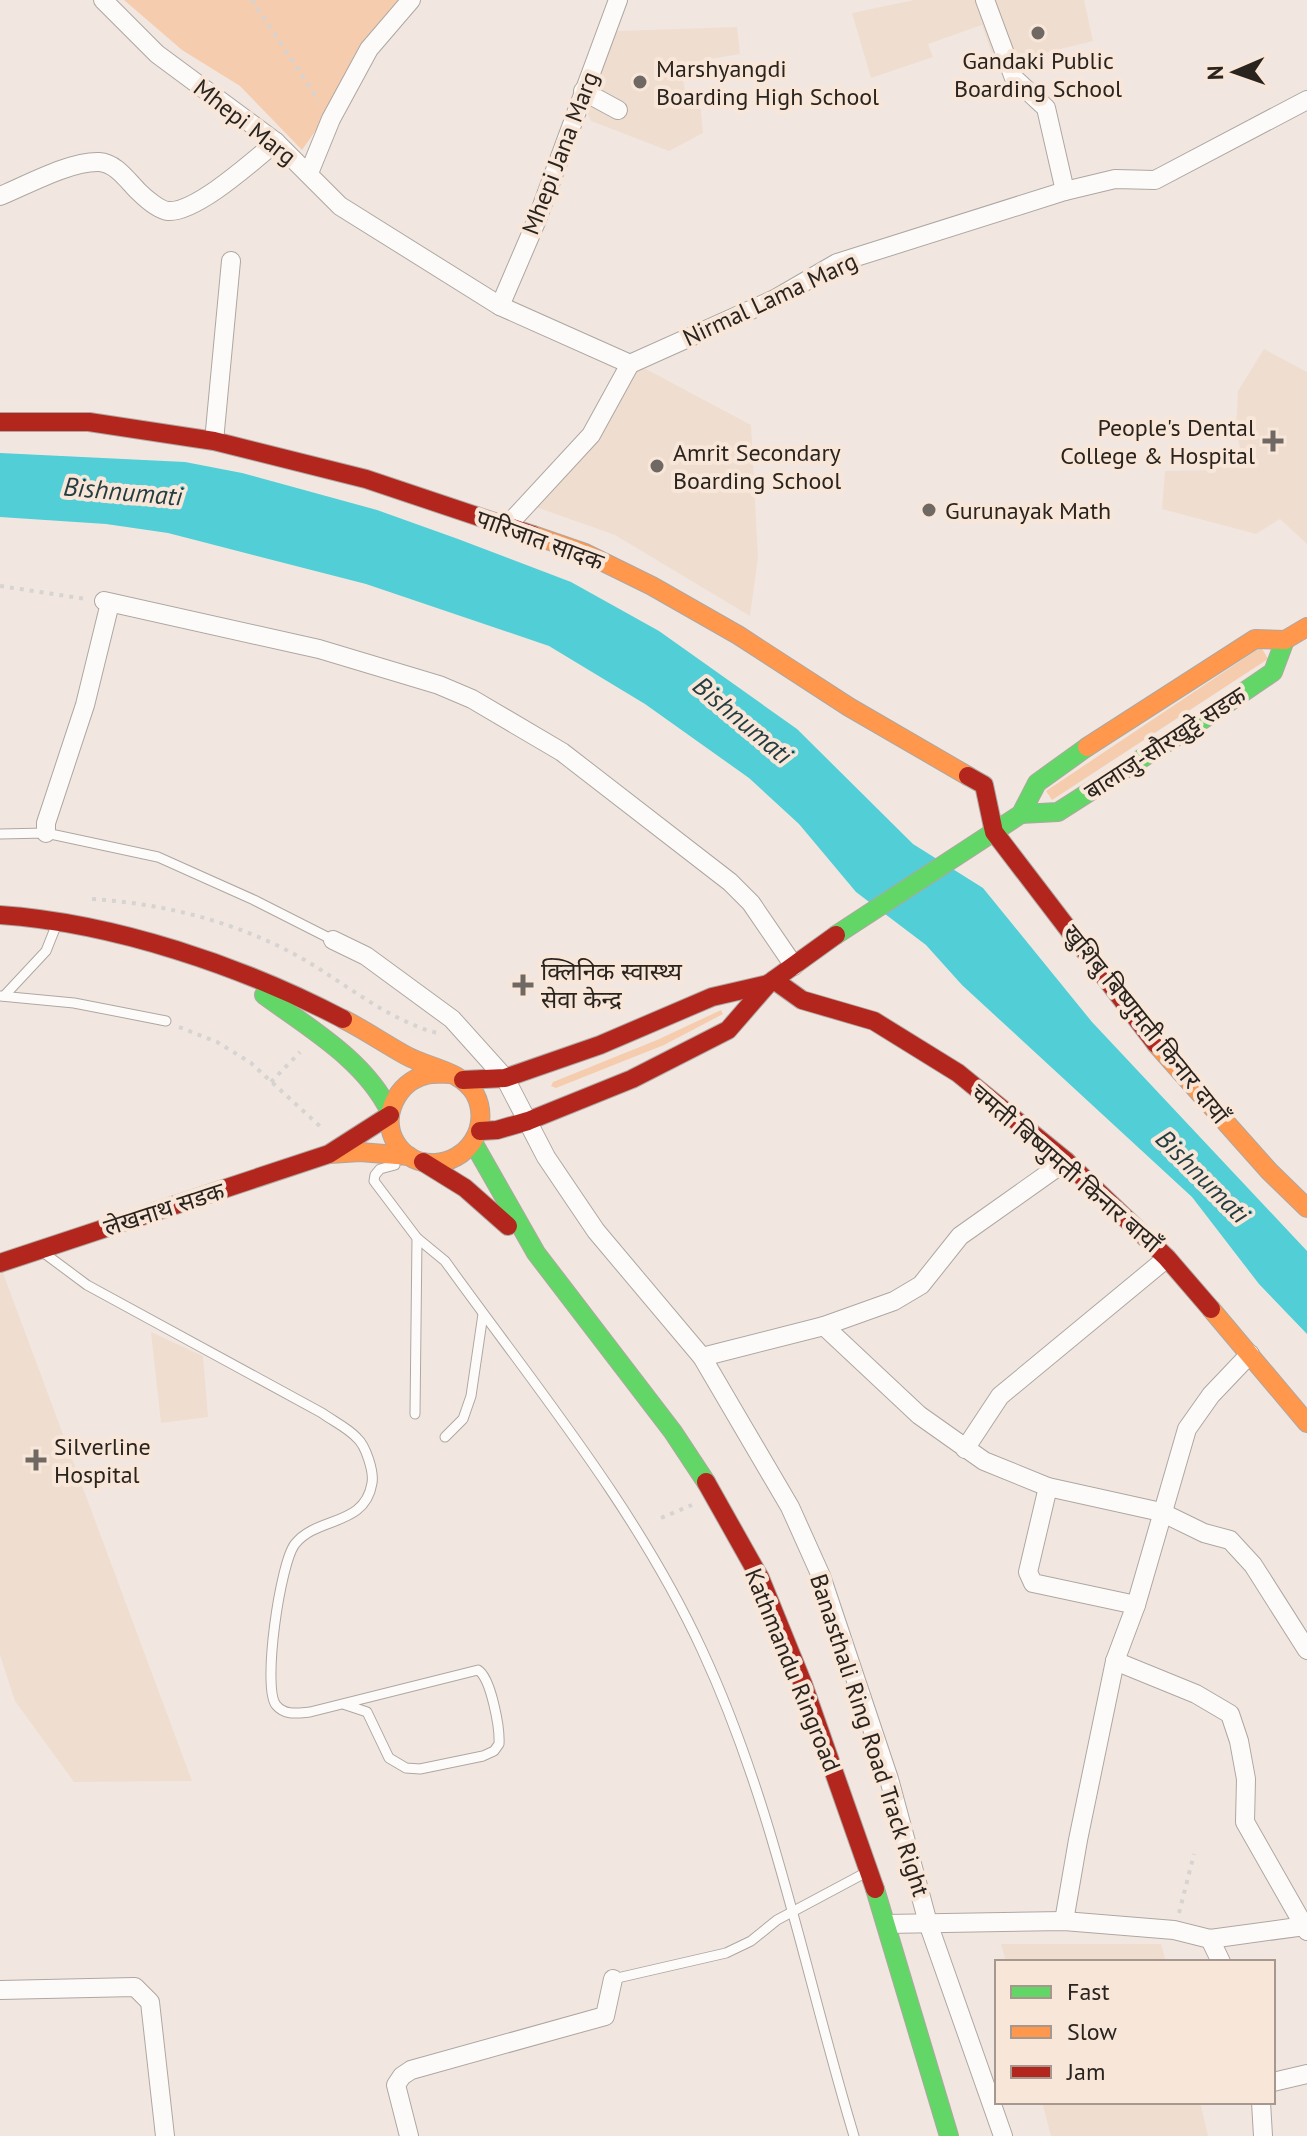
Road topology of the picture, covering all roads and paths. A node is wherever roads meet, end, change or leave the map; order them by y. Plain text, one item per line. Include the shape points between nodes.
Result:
1 (103, 0) edge
2 (252, 0) edge
3 (411, 0) edge
4 (618, 0) edge
5 (985, 0) edge
6 (583, 91) junction
7 (1307, 100) edge
8 (618, 110) dead end
9 (331, 119) junction
10 (276, 142) junction
11 (309, 173) junction
12 (1065, 191) junction
13 (0, 196) edge
14 (231, 261) dead end
15 (500, 306) junction
16 (630, 364) junction
17 (0, 422) edge
18 (214, 441) junction
19 (506, 527) junction
20 (0, 586) edge
21 (107, 602) junction
22 (1307, 627) edge
23 (1285, 640) junction
24 (1021, 814) junction
25 (994, 832) junction
26 (46, 833) junction
27 (0, 834) edge
28 (0, 915) edge
29 (59, 920) junction
30 (333, 940) joint
31 (794, 966) junction
32 (232, 971) junction
33 (771, 982) junction
34 (2, 996) edge
35 (166, 1021) joint
36 (456, 1077) junction
37 (505, 1078) junction
38 (390, 1114) junction
39 (528, 1121) junction
40 (477, 1137) junction
41 (329, 1154) junction
42 (415, 1159) junction
43 (1066, 1161) junction
44 (1307, 1208) edge
45 (417, 1238) junction
46 (41, 1250) junction
47 (536, 1253) junction
48 (1167, 1258) junction
49 (0, 1263) edge
50 (483, 1314) junction
51 (824, 1326) junction
52 (1250, 1354) junction
53 (702, 1357) junction
54 (415, 1414) dead end
55 (1307, 1423) edge
56 (445, 1437) dead end
57 (965, 1449) junction
58 (1048, 1487) junction
59 (715, 1495) junction
60 (1161, 1512) junction
61 (661, 1518) dead end
62 (1136, 1605) junction
63 (1307, 1650) edge
64 (1115, 1661) junction
65 (343, 1704) junction
66 (1194, 1854) dead end
67 (869, 1871) junction
68 (794, 1912) junction
69 (1064, 1921) junction
70 (928, 1923) junction
71 (886, 1924) junction
72 (1306, 1928) edge
73 (1174, 1930) junction
74 (1210, 1939) junction
75 (1220, 1960) edge
76 (613, 1979) joint
77 (0, 1990) edge
78 (1307, 2074) edge
79 (1275, 2082) edge
80 (1261, 2104) edge
81 (165, 2136) edge
82 (409, 2136) edge
83 (854, 2136) edge
84 (949, 2136) edge
85 (1003, 2136) edge
86 (1263, 2136) edge

1 - 10 street, Mhepi Marg via 157,54
2 - 9 path
3 - 9 street, Mhepi Marg via 369,49
4 - 6 street, Mhepi Jana Marg
5 - 12 street via 1014,78 1046,108
6 - 8 street
6 - 15 street, Mhepi Jana Marg
7 - 12 street, Nirmal Lama Marg via 1155,180 1115,179
9 - 11 street, Mhepi Marg
10 - 11 street, Mhepi Marg
10 - 13 street via 184,210 165,211 102,162 79,165
11 - 15 street via 340,206
12 - 16 street, Nirmal Lama Marg via 837,263 775,299
14 - 18 street
15 - 16 street
16 - 19 street via 591,435
17 - 18 main road, पारिजात सादक via 89,422
18 - 19 main road, पारिजात सादक via 366,479
19 - 25 main road, पारिजात सादक via 585,553 652,586 984,785
20 - 21 path
21 - 26 street via 85,705
21 - 31 street via 319,649 439,685 485,706 562,752 730,882
22 - 23 main road, बालाजु-सौरखुट्टे सडक
23 - 24 main road, बालाजु-सौरखुट्टे सडक via 1255,639 1068,759 1037,783
23 - 24 main road, बालाजु-सौरखुट्टे सडक via 1273,672 1213,713 1058,812
24 - 25 main road, बालाजु-सौरखुट्टे सडक
25 - 31 main road, बालाजु-सौरखुट्टे सडक
25 - 44 main road, खुशिबु बिष्णुमती किनार दायाँ via 1148,1034
26 - 27 lane
26 - 30 lane via 158,857
28 - 29 main road, Kathmandu Ringroad
29 - 32 main road, Kathmandu Ringroad via 142,940
29 - 34 lane via 46,951
30 - 37 street, Banasthali Ring Road Track Right via 366,956 452,1019
31 - 33 main road
32 - 36 main road, Kathmandu Ringroad via 286,990
32 - 38 main road, Kathmandu Ringroad via 371,1080
33 - 37 main road via 712,997
33 - 39 main road via 728,1030 632,1079
33 - 43 main road, चमती बिष्णुमती किनार बायाँ via 802,1000 874,1021 908,1041 958,1073
34 - 35 lane
35 - 41 path via 251,1063 326,1132
36 - 37 main road
36 - 38 main road via 423,1073 411,1078 400,1087
36 - 40 main road, Kathmandu Ringroad via 473,1090 479,1103
37 - 39 street, Banasthali Ring Road Track Right
38 - 41 main road, लेखनाथ सडक
38 - 42 main road, Kathmandu Ringroad via 394,1138
39 - 40 main road
39 - 53 street, Banasthali Ring Road Track Right via 596,1231
40 - 42 main road via 466,1152 446,1163
40 - 47 main road, Kathmandu Ringroad
41 - 42 main road, लेखनाथ सडक
41 - 46 main road, लेखनाथ सडक
42 - 45 lane via 380,1169 374,1181
42 - 47 main road, Kathmandu Ringroad via 476,1197
43 - 48 main road, चमती बिष्णुमती किनार बायाँ
43 - 51 street via 960,1236 921,1285 894,1301
45 - 50 lane via 445,1261
45 - 54 lane
46 - 49 main road, लेखनाथ सडक
46 - 65 lane via 87,1285 322,1413 359,1439 373,1473 369,1493 356,1513 305,1534 292,1547 284,1568 272,1656 272,1699 280,1709 297,1713
47 - 59 main road, Kathmandu Ringroad
48 - 52 main road, चमती बिष्णुमती किनार बायाँ
48 - 57 street via 1000,1396
50 - 56 lane via 471,1396 463,1419
50 - 68 lane via 637,1531 675,1595 725,1703
51 - 53 street
51 - 57 street via 919,1415
52 - 55 main road, चमती बिष्णुमती किनार बायाँ
52 - 60 street via 1187,1429
53 - 70 street, Banasthali Ring Road Track Right via 790,1507 821,1576 889,1779
57 - 58 street
58 - 60 street
58 - 62 street via 1028,1572 1033,1583
59 - 61 path
59 - 67 main road, Kathmandu Ringroad via 773,1608
60 - 62 street
60 - 63 street via 1230,1540 1253,1565
62 - 64 street
64 - 69 street
64 - 72 street via 1230,1714 1246,1779 1245,1822
65 - 65 lane via 478,1670 489,1687 499,1744 483,1756 406,1768 389,1758 367,1712
66 - 73 path
67 - 68 lane
67 - 71 main road, Kathmandu Ringroad
68 - 76 lane via 726,1953
68 - 83 lane
69 - 70 street
69 - 73 street
70 - 71 street
70 - 85 street, Banasthali Ring Road Track Right
71 - 84 main road, Kathmandu Ringroad
72 - 74 street
73 - 74 street
74 - 75 street
76 - 82 street via 605,2016 402,2076 396,2085
77 - 81 street via 135,1987 150,2002
78 - 79 street
80 - 86 street

